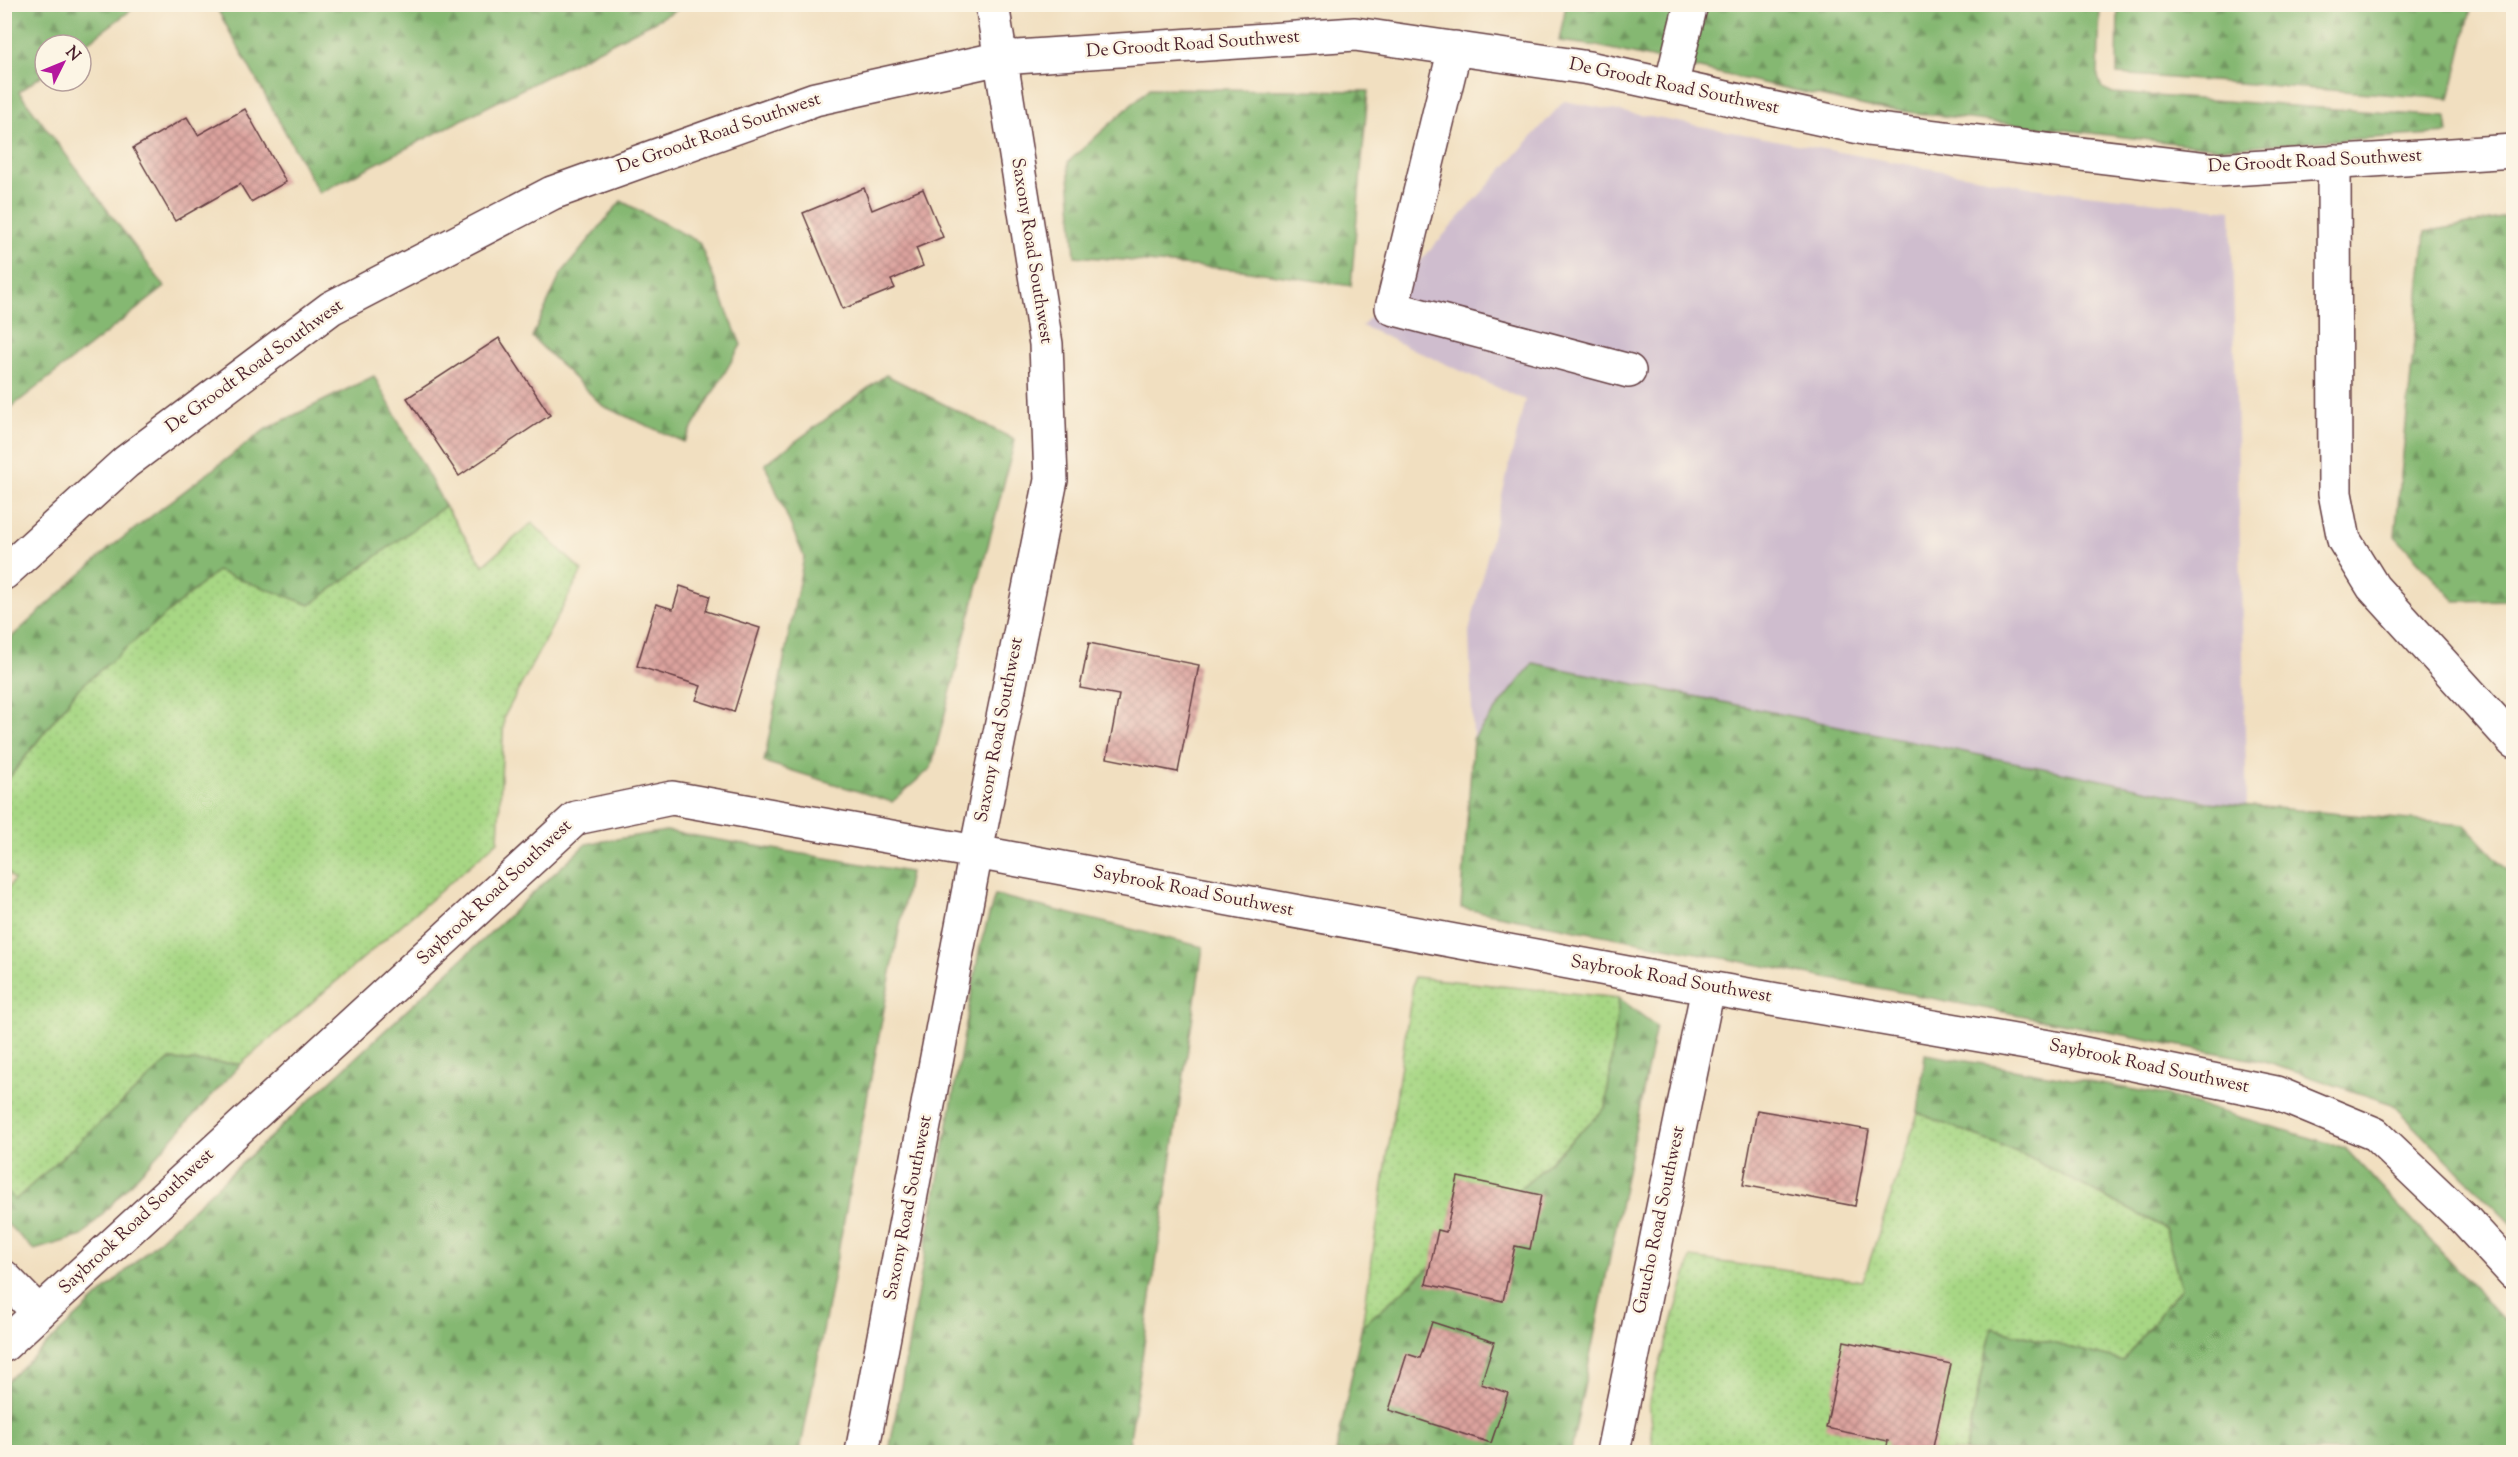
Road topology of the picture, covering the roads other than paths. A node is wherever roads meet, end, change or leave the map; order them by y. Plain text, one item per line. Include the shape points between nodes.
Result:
1 (992, 4) edge
2 (1691, 4) edge
3 (1455, 48) junction
4 (1001, 58) junction
5 (1671, 86) junction
6 (2514, 151) edge
7 (2334, 162) junction
8 (1629, 371) dead end
9 (4, 573) edge
10 (2514, 742) edge
11 (976, 852) junction
12 (1708, 988) junction
13 (2514, 1273) edge
14 (4, 1276) edge
15 (39, 1313) junction
16 (4, 1345) edge
17 (862, 1452) edge
18 (1613, 1452) edge

1 - 4 street, Saxony Road Southwest
2 - 5 street
3 - 4 street, De Groodt Road Southwest via 1355,34
3 - 5 street, De Groodt Road Southwest via 1589,68
3 - 8 street via 1392,308
4 - 9 street, De Groodt Road Southwest via 815,99 542,198 331,308 126,462
4 - 11 street, Saxony Road Southwest via 1046,344 1051,480
5 - 7 street, De Groodt Road Southwest via 1868,129 2216,170
6 - 7 street, De Groodt Road Southwest
7 - 10 street via 2336,493 2344,540 2373,587
11 - 12 street, Saybrook Road Southwest
11 - 15 street, Saybrook Road Southwest via 672,798 576,818
11 - 17 street, Saxony Road Southwest
12 - 13 street, Saybrook Road Southwest via 2055,1048 2276,1094 2375,1134
12 - 18 street, Gaucho Road Southwest
14 - 15 street
15 - 16 street, Saybrook Road Southwest

